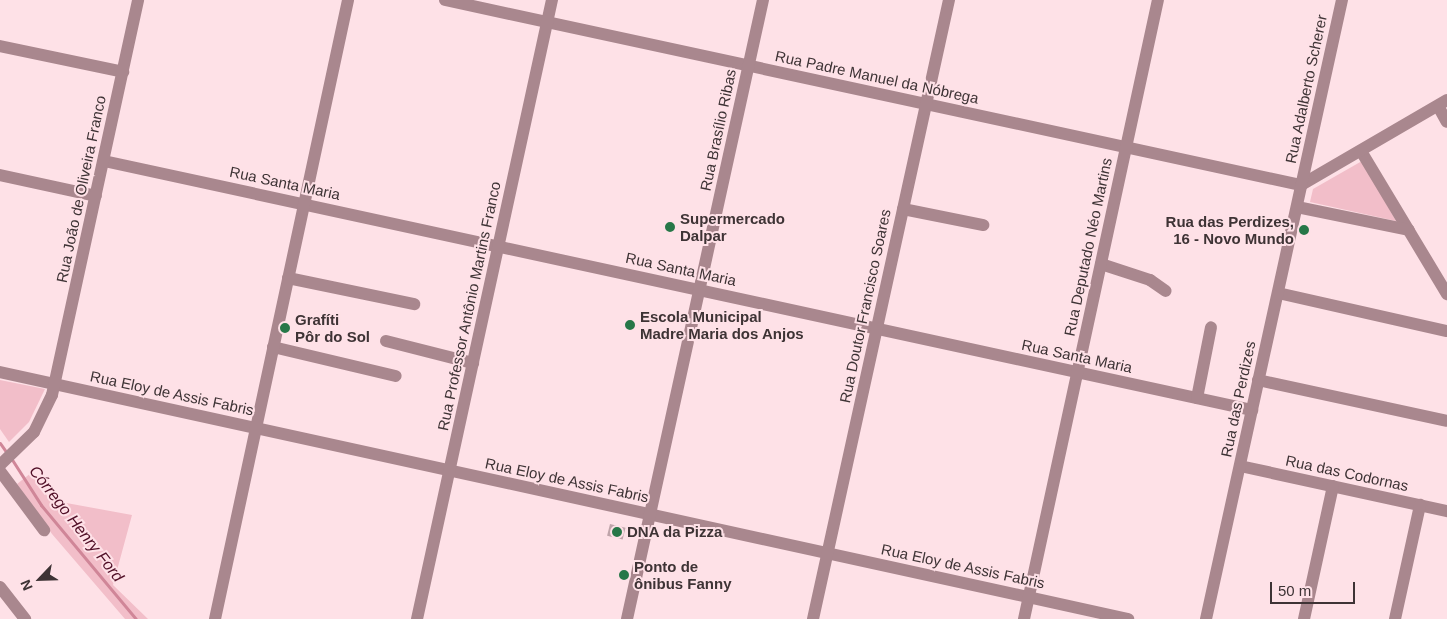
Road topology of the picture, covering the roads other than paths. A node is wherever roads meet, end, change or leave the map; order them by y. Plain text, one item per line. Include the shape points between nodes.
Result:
1 (138, 0) edge
2 (348, 0) edge
3 (445, 0) edge
4 (552, 0) edge
5 (763, 0) edge
6 (949, 0) edge
7 (1158, 0) edge
8 (1342, 0) edge
9 (547, 22) junction
10 (0, 46) edge
11 (749, 66) junction
12 (123, 72) junction
13 (1442, 103) edge
14 (926, 104) junction
15 (1447, 122) edge
16 (1126, 148) junction
17 (1361, 151) junction
18 (104, 160) junction
19 (0, 175) edge
20 (1301, 185) junction
21 (96, 196) junction
22 (304, 204) junction
23 (1296, 207) junction
24 (903, 209) junction
25 (983, 225) dead end
26 (1409, 230) junction
27 (498, 246) junction
28 (1101, 264) junction
29 (288, 278) junction
30 (700, 290) junction
31 (1166, 291) dead end
32 (1278, 293) junction
33 (1447, 294) edge
34 (414, 304) dead end
35 (1211, 327) dead end
36 (877, 329) junction
37 (1447, 331) edge
38 (386, 341) dead end
39 (273, 347) junction
40 (473, 363) junction
41 (0, 372) edge
42 (1077, 372) junction
43 (396, 376) dead end
44 (1258, 380) junction
45 (55, 384) junction
46 (1198, 398) junction
47 (1252, 410) junction
48 (1447, 421) edge
49 (256, 428) junction
50 (5, 463) edge
51 (1240, 466) junction
52 (449, 471) junction
53 (1333, 486) junction
54 (1420, 506) junction
55 (1447, 512) edge
56 (650, 514) junction
57 (44, 530) dead end
58 (827, 553) junction
59 (0, 587) edge
60 (1028, 597) junction
61 (24, 619) edge
62 (215, 619) edge
63 (417, 619) edge
64 (627, 619) edge
65 (813, 619) edge
66 (1024, 619) edge
67 (1128, 619) edge
68 (1206, 619) edge
69 (1304, 619) edge
70 (1394, 619) edge

1 - 12 street, Rua João de Oliveira Franco
2 - 22 street
3 - 9 street, Rua Padre Manuel da Nóbrega
4 - 9 street, Rua Professor Antônio Martins Franco
5 - 11 street, Rua Brasílio Ribas
6 - 14 street, Rua Doutor Francisco Soares
7 - 16 street, Rua Deputado Néo Martins
8 - 20 street, Rua Adalberto Scherer
9 - 11 street, Rua Padre Manuel da Nóbrega
9 - 27 street, Rua Professor Antônio Martins Franco
10 - 12 street
11 - 14 street, Rua Padre Manuel da Nóbrega
11 - 30 street, Rua Brasílio Ribas
12 - 18 street, Rua João de Oliveira Franco
13 - 15 street
13 - 17 street
14 - 16 street, Rua Padre Manuel da Nóbrega
14 - 24 street, Rua Doutor Francisco Soares
16 - 20 street, Rua Padre Manuel da Nóbrega
16 - 28 street, Rua Deputado Néo Martins
17 - 20 street
17 - 26 street
18 - 21 street, Rua João de Oliveira Franco
18 - 22 street, Rua Santa Maria
19 - 21 street
20 - 23 street, Rua das Perdizes
21 - 45 street, Rua João de Oliveira Franco
22 - 27 street, Rua Santa Maria
22 - 29 street
23 - 26 street
23 - 32 street, Rua das Perdizes
24 - 25 street
24 - 36 street, Rua Doutor Francisco Soares
26 - 33 street
27 - 30 street, Rua Santa Maria
27 - 40 street, Rua Professor Antônio Martins Franco
28 - 31 street via 1150,280
28 - 42 street, Rua Deputado Néo Martins
29 - 34 street
29 - 39 street
30 - 36 street, Rua Santa Maria
30 - 56 street, Rua Brasílio Ribas
32 - 37 street
32 - 44 street, Rua das Perdizes
35 - 46 street
36 - 42 street, Rua Santa Maria
36 - 58 street, Rua Doutor Francisco Soares
38 - 40 street
39 - 43 street
39 - 49 street
40 - 52 street, Rua Professor Antônio Martins Franco
41 - 45 street, Rua Eloy de Assis Fabris
42 - 46 street, Rua Santa Maria
42 - 60 street, Rua Deputado Néo Martins
44 - 47 street, Rua das Perdizes
44 - 48 street
45 - 49 street, Rua Eloy de Assis Fabris
45 - 50 street, Rua João de Oliveira Franco via 43,419
46 - 47 street, Rua Santa Maria
47 - 51 street, Rua das Perdizes
49 - 52 street, Rua Eloy de Assis Fabris
49 - 62 street
50 - 57 street
51 - 53 street, Rua das Codornas
51 - 68 street, Rua das Perdizes
52 - 56 street, Rua Eloy de Assis Fabris
52 - 63 street, Rua Professor Antônio Martins Franco
53 - 54 street, Rua das Codornas
53 - 69 street
54 - 55 street, Rua das Codornas
54 - 70 street
56 - 58 street, Rua Eloy de Assis Fabris
56 - 64 street, Rua Brasílio Ribas
58 - 60 street, Rua Eloy de Assis Fabris
58 - 65 street, Rua Doutor Francisco Soares
59 - 61 street
60 - 66 street, Rua Deputado Néo Martins
60 - 67 street, Rua Eloy de Assis Fabris

